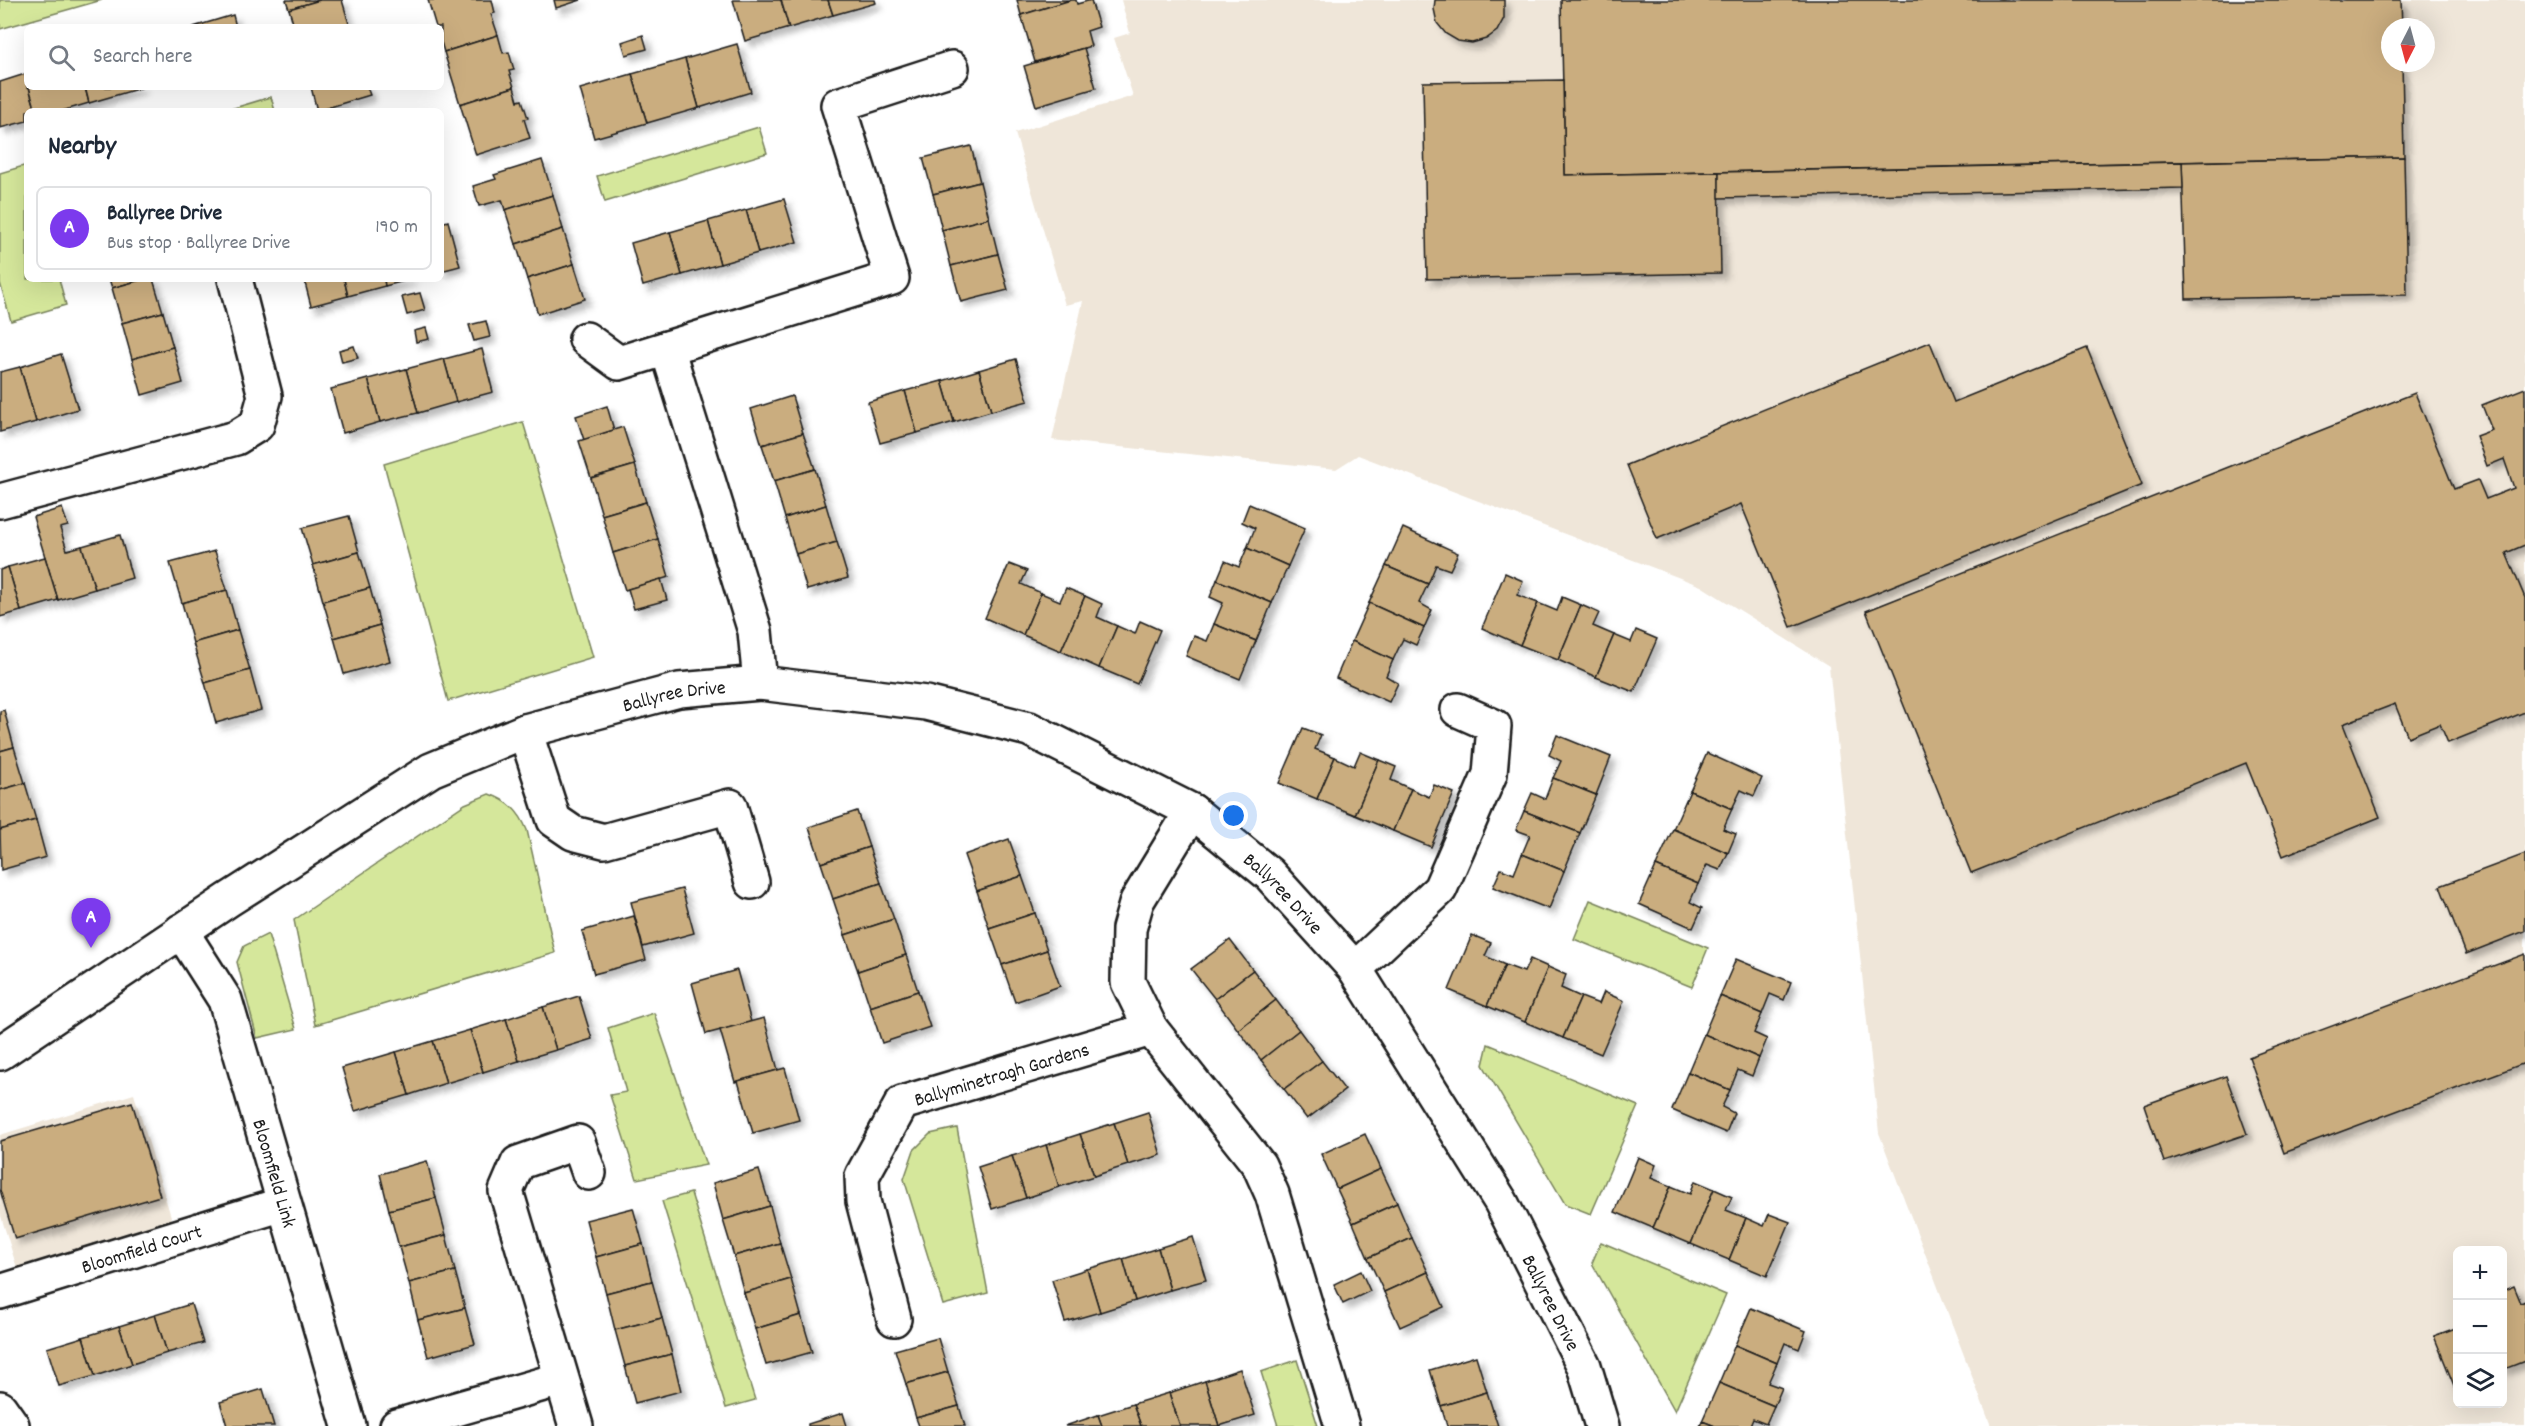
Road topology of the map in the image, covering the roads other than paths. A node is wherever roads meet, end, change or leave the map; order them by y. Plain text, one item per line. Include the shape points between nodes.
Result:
1 (952, 68) dead end
2 (236, 282) edge
3 (586, 339) dead end
4 (667, 348) junction
5 (0, 501) edge
6 (760, 683) junction
7 (1458, 710) dead end
8 (525, 731) junction
9 (1192, 811) junction
10 (752, 882) dead end
11 (181, 931) junction
12 (1355, 969) junction
13 (1151, 1029) junction
14 (4, 1043) edge
15 (589, 1173) dead end
16 (283, 1204) junction
17 (0, 1292) edge
18 (894, 1319) dead end
19 (561, 1379) junction
20 (349, 1426) edge
21 (397, 1426) edge
22 (576, 1426) edge
23 (1342, 1426) edge
24 (1602, 1426) edge

1 - 4 street via 838,105 892,278
2 - 5 street via 265,396 257,425 236,438
3 - 4 street via 619,363
4 - 6 street via 755,631
6 - 8 street, Ballyree Drive via 679,690
6 - 9 street, Ballyree Drive via 926,704 1029,729
7 - 12 street via 1494,726 1490,774 1440,890
8 - 10 street via 554,820 573,833 604,841 730,806
8 - 11 street, Ballyree Drive via 431,770
9 - 12 street, Ballyree Drive via 1269,874
9 - 13 street via 1137,901 1129,929 1128,982
11 - 14 street, Ballyree Drive
11 - 16 street, Bloomfield Link via 225,1000
12 - 24 street, Ballyree Drive via 1501,1203 1584,1366
13 - 18 street, Ballyminetragh Gardens via 902,1103 862,1176 863,1201
13 - 23 street via 1259,1166 1272,1194
15 - 19 street via 578,1143 518,1163 506,1191
16 - 17 street, Bloomfield Court
16 - 20 street, Bloomfield Link
19 - 21 street
19 - 22 street

